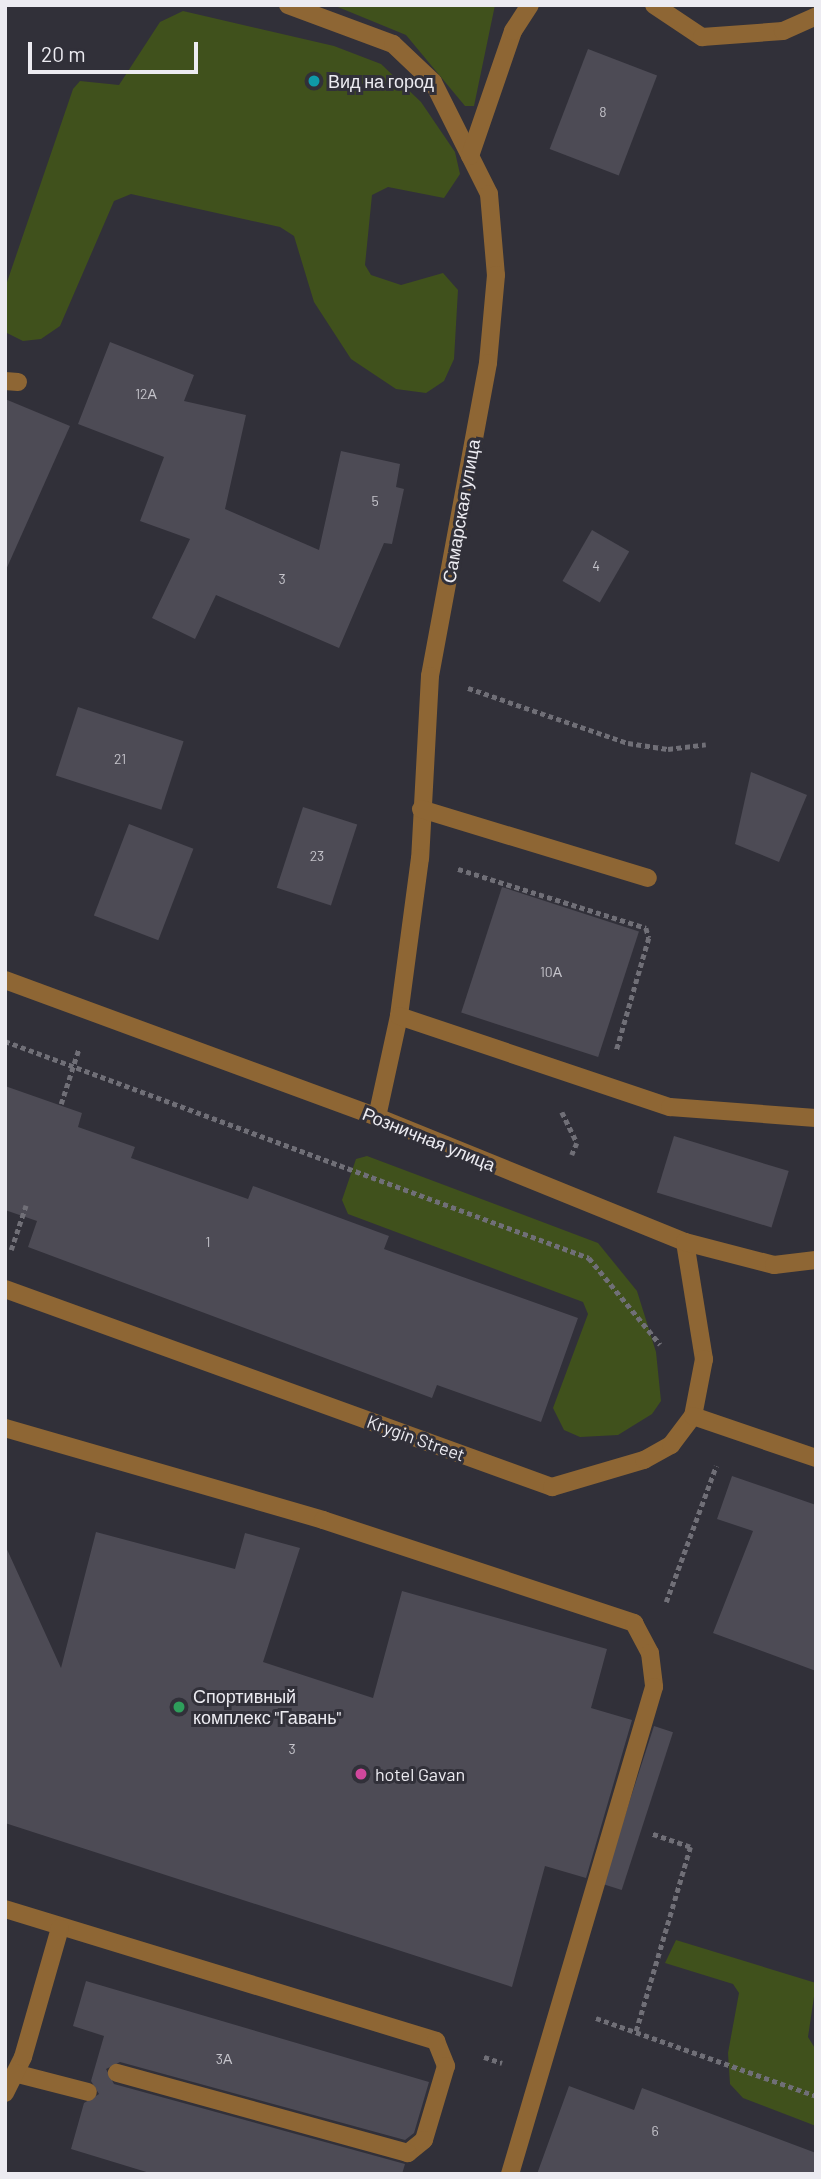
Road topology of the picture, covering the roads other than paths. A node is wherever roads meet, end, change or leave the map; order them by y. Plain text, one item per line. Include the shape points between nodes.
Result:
1 (288, 5) edge
2 (530, 5) edge
3 (654, 5) edge
4 (816, 16) edge
5 (470, 156) junction
6 (421, 808) junction
7 (648, 878) dead end
8 (5, 981) edge
9 (399, 1016) junction
10 (377, 1117) junction
11 (816, 1118) edge
12 (685, 1242) junction
13 (816, 1260) edge
14 (5, 1289) edge
15 (693, 1416) junction
16 (5, 1428) edge
17 (816, 1458) edge
18 (5, 1909) edge
19 (60, 1928) junction
20 (117, 2073) dead end
21 (18, 2074) junction
22 (88, 2092) dead end
23 (5, 2093) edge
24 (510, 2174) edge

1 - 5 lane, Самарская улица via 393,44 433,82
2 - 5 lane via 513,31
3 - 4 lane via 702,37 783,31
5 - 6 lane, Самарская улица via 489,194 496,275 488,363 430,676
6 - 7 lane
6 - 9 lane, Самарская улица via 420,858
8 - 10 lane, Розничная улица
9 - 10 lane, Самарская улица
9 - 11 lane via 605,1089 670,1107
10 - 12 lane, Розничная улица
12 - 13 lane, Розничная улица via 774,1265
12 - 15 lane via 704,1359
14 - 15 lane, Krygin Street via 552,1487 643,1460 671,1445
15 - 17 lane
16 - 24 lane via 323,1520 634,1623 650,1653 654,1687
18 - 19 lane
19 - 20 lane via 436,2041 446,2066 424,2140 408,2153
19 - 21 lane
21 - 22 lane
21 - 23 lane

